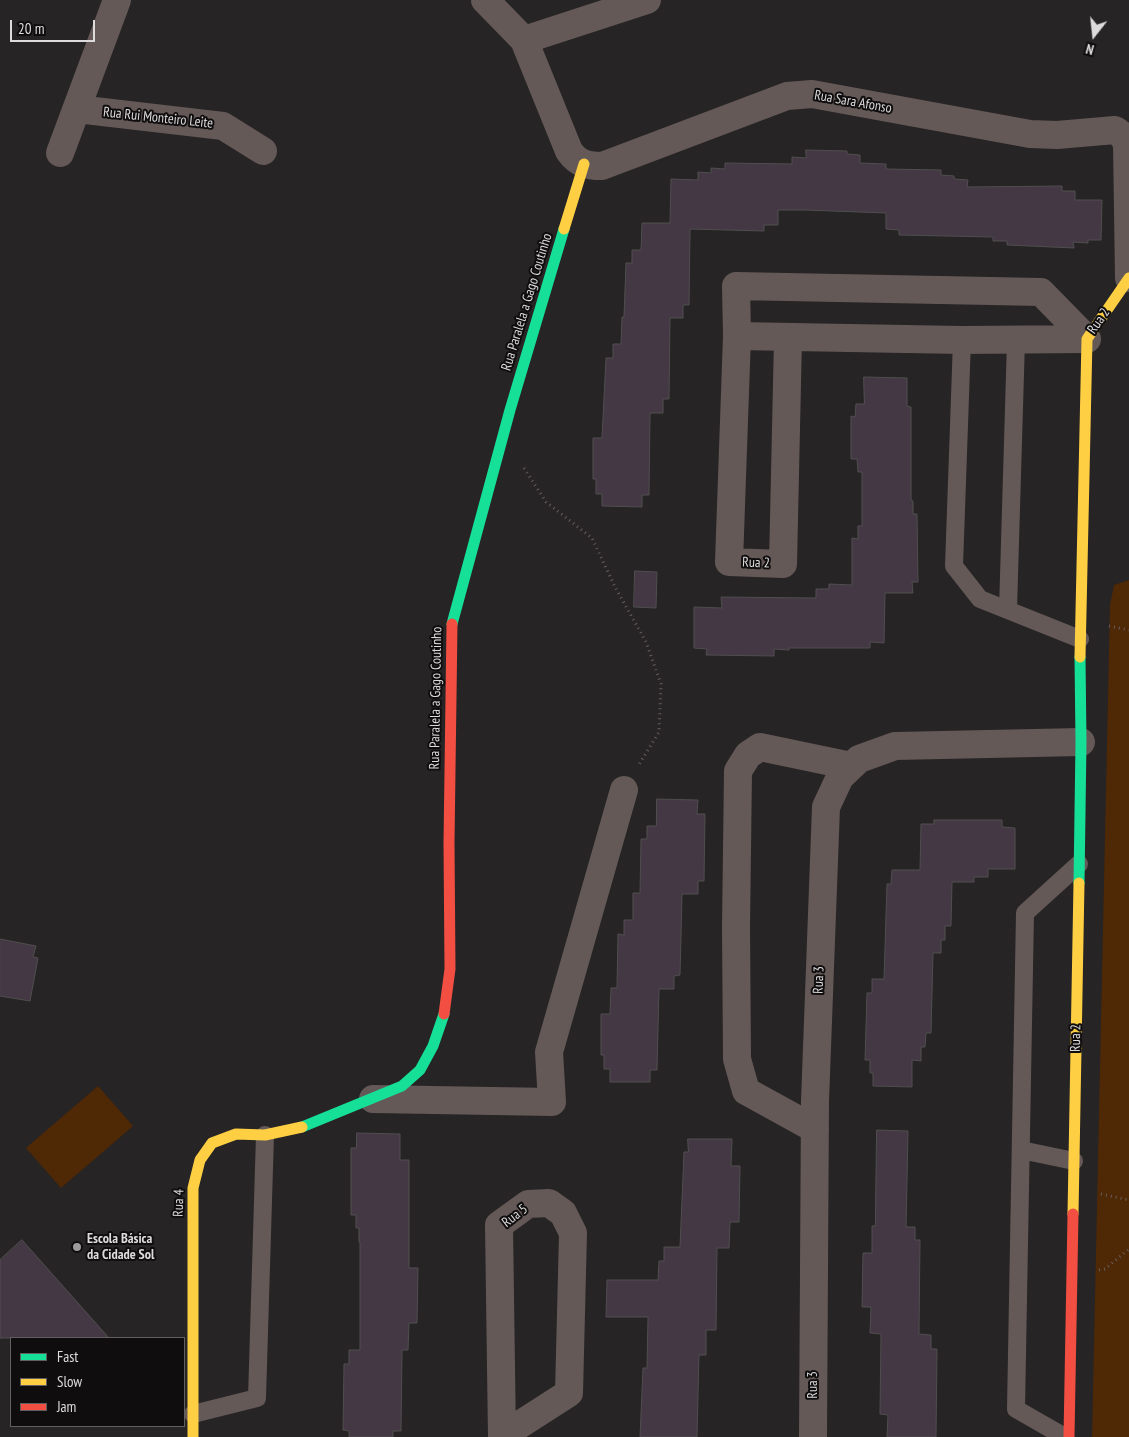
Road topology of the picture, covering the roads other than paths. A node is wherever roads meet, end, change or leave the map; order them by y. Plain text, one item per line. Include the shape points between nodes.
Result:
1 (117, 0) edge
2 (485, 0) edge
3 (647, 0) edge
4 (524, 40) junction
5 (77, 109) junction
6 (263, 151) dead end
7 (60, 153) dead end
8 (584, 164) junction
9 (1129, 278) edge
10 (737, 336) junction
11 (788, 338) junction
12 (1087, 339) junction
13 (962, 340) junction
14 (1016, 340) junction
15 (1008, 610) junction
16 (1080, 639) junction
17 (1081, 742) junction
18 (851, 766) junction
19 (624, 790) road end
20 (1079, 864) junction
21 (373, 1100) junction
22 (815, 1129) junction
23 (265, 1135) junction
24 (1021, 1150) junction
25 (1074, 1161) junction
26 (193, 1414) junction
27 (193, 1437) edge
28 (502, 1437) edge
29 (813, 1437) edge
30 (1067, 1437) edge

1 - 5 street
2 - 4 street
3 - 4 street
4 - 8 street via 570,151
5 - 6 street, Rua Rui Monteiro Leite via 223,126
5 - 7 street
8 - 9 street, Rua Sara Afonso via 602,166 787,96 800,94 1030,134 1115,130 1126,143
8 - 21 street, Rua Paralela a Gago Coutinho via 452,621 450,969 444,1014 420,1070 402,1086
9 - 12 street, Rua 2
10 - 11 street, Rua 2
10 - 11 street, Rua 2 via 729,562 783,564
10 - 12 street, Rua 2 via 736,286 1041,292
11 - 13 street, Rua 2
12 - 14 street, Rua 2
12 - 16 street, Rua 2
13 - 14 street, Rua 2
13 - 15 lane via 954,566 980,599
14 - 15 lane
15 - 16 lane
16 - 17 street, Rua 2
17 - 18 street, Rua 3 via 895,746 859,759
17 - 20 street, Rua 2
18 - 22 street, Rua 3 via 840,777 826,807
18 - 22 street via 760,747 748,755 738,771 737,1059 746,1091
19 - 21 street via 549,1052 552,1102
20 - 24 lane via 1025,913
20 - 25 street, Rua 2
21 - 23 street, Rua 4 via 304,1127
22 - 29 street, Rua 3
23 - 26 lane via 258,1398
23 - 26 street, Rua 4 via 236,1134 212,1143 200,1160 193,1188
24 - 25 lane
24 - 30 lane via 1016,1409
25 - 30 street, Rua 2
26 - 27 street, Rua 4
28 - 28 street, Rua 5 via 499,1224 528,1204 549,1204 563,1213 573,1233 569,1394

